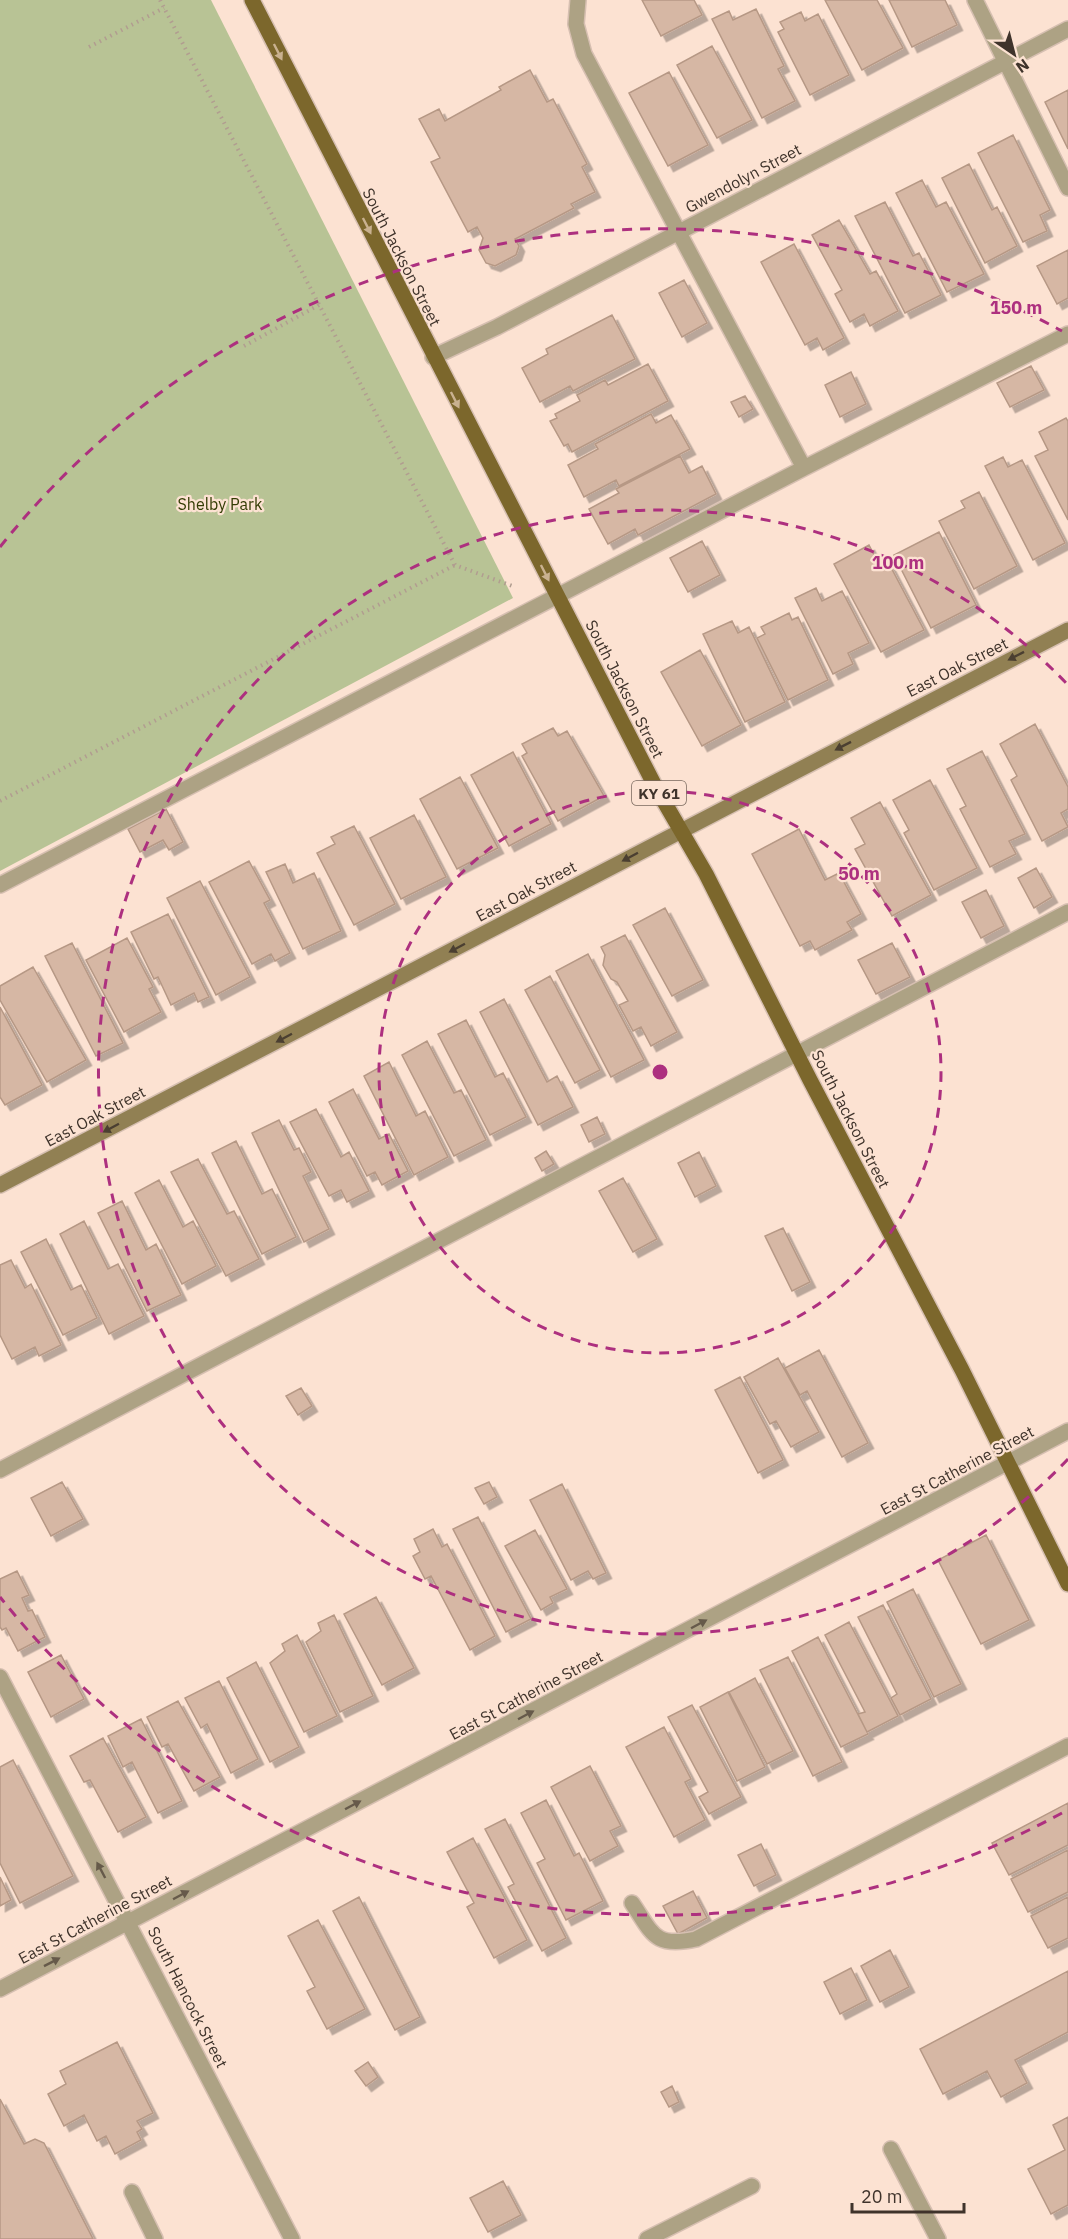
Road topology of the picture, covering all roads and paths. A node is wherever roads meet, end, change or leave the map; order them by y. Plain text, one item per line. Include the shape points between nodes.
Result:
1 (160, 0) edge
2 (252, 0) edge
3 (578, 0) edge
4 (975, 0) edge
5 (164, 8) junction
6 (1068, 29) edge
7 (89, 47) dead end
8 (1006, 61) junction
9 (1068, 188) edge
10 (680, 231) junction
11 (319, 305) junction
12 (1068, 334) edge
13 (244, 346) dead end
14 (433, 357) junction
15 (804, 468) junction
16 (455, 565) junction
17 (524, 590) dead end
18 (557, 596) junction
19 (1068, 630) edge
20 (0, 801) edge
21 (681, 830) junction
22 (0, 885) edge
23 (1068, 912) edge
24 (797, 1054) junction
25 (0, 1185) edge
26 (1068, 1431) edge
27 (1008, 1463) junction
28 (0, 1470) edge
29 (1068, 1584) edge
30 (0, 1677) edge
31 (1068, 1746) edge
32 (632, 1903) dead end
33 (129, 1922) junction
34 (0, 1989) edge
35 (891, 2149) dead end
36 (752, 2186) dead end
37 (132, 2192) dead end
38 (155, 2239) edge
39 (292, 2239) edge
40 (646, 2239) edge
41 (938, 2239) edge

1 - 5 path
2 -> 14 main road, South Jackson Street / KY 61
3 - 10 street via 576,24 584,54
4 - 8 street
5 - 7 path
5 - 11 path
6 - 8 street, Gwendolyn Street
8 - 9 street
8 - 10 street, Gwendolyn Street
10 - 14 street, Gwendolyn Street
10 - 15 street
11 - 13 path
11 - 16 path
12 - 15 street
14 -> 18 main road, South Jackson Street / KY 61
15 - 18 street
16 - 17 path
16 - 20 path
18 - 21 main road, South Jackson Street / KY 61 via 654,786
18 - 22 street
19 -> 21 main road, East Oak Street
21 - 24 main road, South Jackson Street / KY 61
21 -> 25 main road, East Oak Street
23 - 24 street
24 - 27 main road, South Jackson Street / KY 61
24 - 28 street
26 - 27 street, East St Catherine Street
27 - 29 main road, South Jackson Street / KY 61
33 -> 27 street, East St Catherine Street
33 -> 30 street, South Hancock Street
31 - 32 street via 696,1939 675,1943 656,1937
34 -> 33 street, East St Catherine Street
33 - 39 street, South Hancock Street
35 - 41 street
36 - 40 street
37 - 38 street

